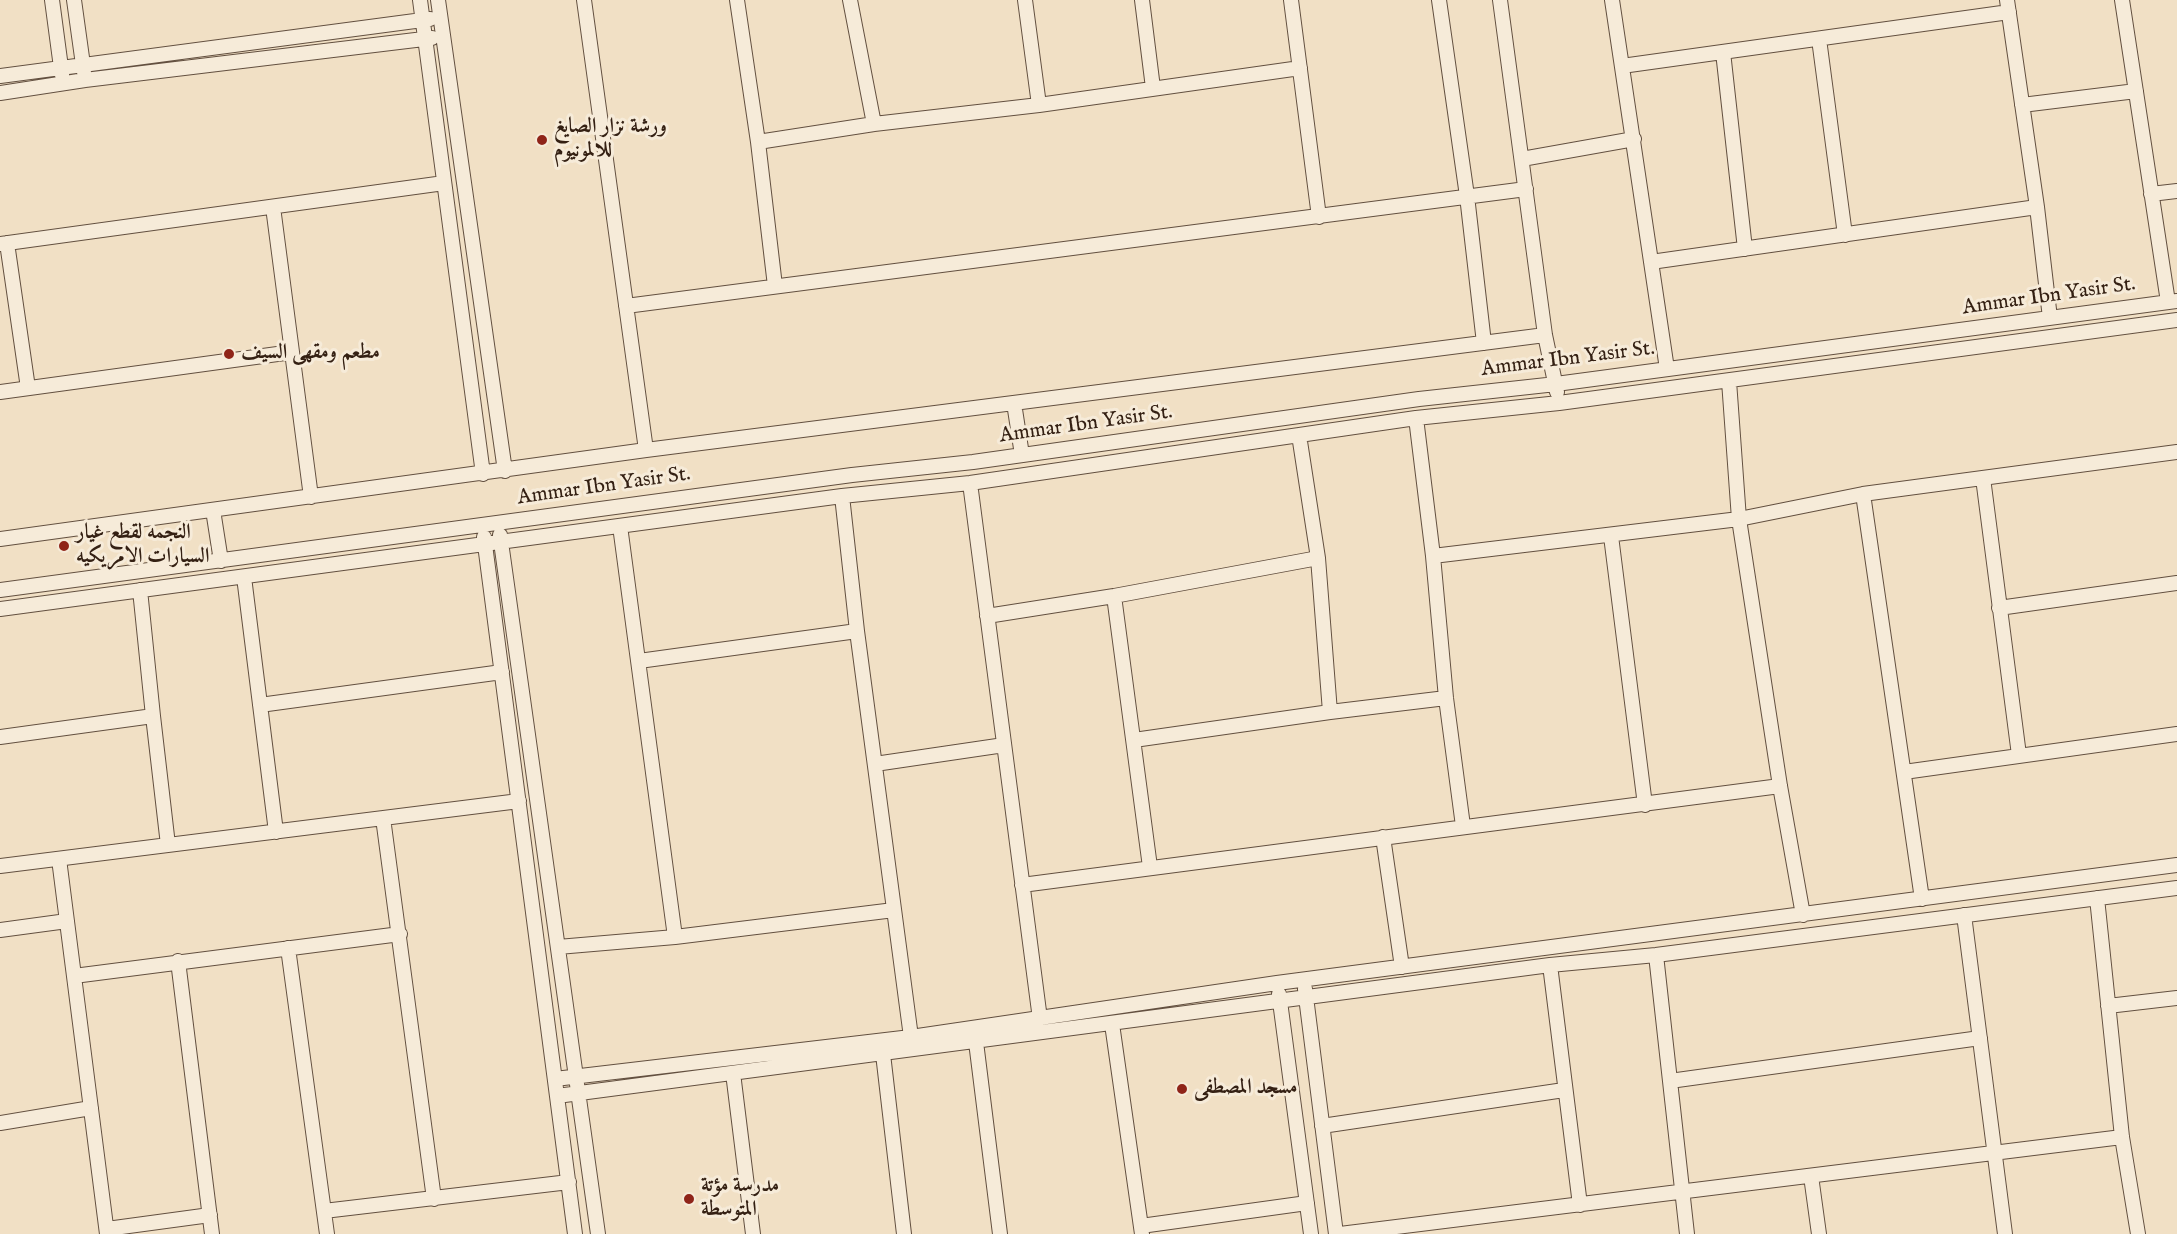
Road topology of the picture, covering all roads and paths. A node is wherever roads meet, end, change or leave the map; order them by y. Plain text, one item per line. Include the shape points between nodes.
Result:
1 (52, 0) edge
2 (74, 0) edge
3 (420, 0) edge
4 (438, 0) edge
5 (584, 0) edge
6 (737, 0) edge
7 (850, 0) edge
8 (1025, 0) edge
9 (1142, 0) edge
10 (1291, 0) edge
11 (1439, 0) edge
12 (1500, 0) edge
13 (1612, 0) edge
14 (2122, 0) edge
15 (2008, 6) edge
16 (441, 18) junction
17 (423, 20) junction
18 (444, 37) junction
19 (425, 39) junction
20 (1819, 39) junction
21 (1723, 52) junction
22 (83, 65) junction
23 (1622, 66) junction
24 (62, 68) junction
25 (1300, 68) junction
26 (0, 76) edge
27 (85, 80) junction
28 (63, 84) junction
29 (1153, 88) junction
30 (2136, 91) junction
31 (0, 93) edge
32 (1039, 105) junction
33 (2022, 105) junction
34 (874, 124) junction
35 (1634, 139) junction
36 (758, 142) junction
37 (1522, 159) junction
38 (444, 183) junction
39 (1526, 189) junction
40 (2177, 191) edge
41 (2151, 194) junction
42 (1467, 196) junction
43 (273, 207) junction
44 (2037, 207) junction
45 (1319, 217) junction
46 (1845, 235) junction
47 (4, 244) edge
48 (1745, 249) junction
49 (1651, 262) junction
50 (775, 286) junction
51 (2172, 302) edge
52 (626, 306) junction
53 (2050, 318) junction
54 (2177, 320) edge
55 (1545, 335) junction
56 (1484, 343) junction
57 (292, 352) junction
58 (1667, 369) junction
59 (1729, 381) junction
60 (1556, 384) junction
61 (28, 388) junction
62 (0, 392) edge
63 (1014, 403) junction
64 (1559, 403) junction
65 (1416, 418) junction
66 (1299, 435) junction
67 (646, 450) junction
68 (2177, 452) edge
69 (1022, 455) junction
70 (505, 471) junction
71 (483, 474) junction
72 (1983, 478) junction
73 (970, 483) junction
74 (1863, 494) junction
75 (842, 496) junction
76 (311, 497) junction
77 (213, 510) junction
78 (1739, 519) junction
79 (498, 523) junction
80 (483, 526) junction
81 (620, 526) junction
82 (1611, 536) junction
83 (0, 539) edge
84 (501, 542) junction
85 (485, 544) junction
86 (1433, 556) junction
87 (1318, 558) junction
88 (221, 561) junction
89 (244, 577) junction
90 (2177, 583) edge
91 (0, 590) edge
92 (140, 590) junction
93 (1114, 596) junction
94 (1998, 608) junction
95 (0, 609) edge
96 (987, 616) junction
97 (857, 631) junction
98 (639, 661) junction
99 (502, 672) junction
100 (1446, 698) junction
101 (260, 705) junction
102 (1330, 712) junction
103 (153, 716) junction
104 (2177, 734) edge
105 (0, 737) edge
106 (1134, 740) junction
107 (1004, 746) junction
108 (2019, 755) junction
109 (875, 764) junction
110 (1904, 772) junction
111 (1780, 786) junction
112 (519, 801) junction
113 (1645, 805) junction
114 (383, 818) junction
115 (1463, 826) junction
116 (276, 832) junction
117 (1383, 837) junction
118 (168, 845) junction
119 (60, 859) junction
120 (0, 866) edge
121 (2177, 866) edge
122 (1150, 867) junction
123 (1022, 885) junction
124 (2177, 888) edge
125 (2097, 898) junction
126 (1922, 899) junction
127 (894, 910) junction
128 (1803, 915) junction
129 (1964, 915) junction
130 (68, 921) junction
131 (0, 930) edge
132 (400, 934) junction
133 (675, 937) junction
134 (558, 947) junction
135 (288, 948) junction
136 (1656, 955) junction
137 (178, 961) junction
138 (1550, 965) junction
139 (1402, 967) junction
140 (75, 976) junction
141 (1304, 980) junction
142 (1278, 983) junction
143 (1306, 998) junction
144 (2177, 998) edge
145 (1280, 1002) junction
146 (2108, 1006) junction
147 (1040, 1019) junction
148 (1112, 1024) junction
149 (911, 1037) junction
150 (1980, 1038) junction
151 (976, 1042) junction
152 (883, 1054) junction
153 (733, 1073) junction
154 (576, 1076) junction
155 (555, 1079) junction
156 (1670, 1081) junction
157 (1564, 1089) junction
158 (578, 1093) junction
159 (558, 1096) junction
160 (91, 1108) junction
161 (0, 1123) edge
162 (1322, 1126) junction
163 (2122, 1137) junction
164 (1995, 1153) junction
165 (1811, 1176) junction
166 (569, 1182) junction
167 (1682, 1192) junction
168 (434, 1199) junction
169 (1307, 1203) junction
170 (1580, 1205) junction
171 (324, 1210) junction
172 (210, 1215) junction
173 (1463, 1219) junction
174 (1141, 1230) edge
175 (107, 1231) edge
176 (212, 1234) edge
177 (327, 1234) edge
178 (576, 1234) edge
179 (598, 1234) edge
180 (753, 1234) edge
181 (904, 1234) edge
182 (1000, 1234) edge
183 (1311, 1234) edge
184 (1338, 1234) edge
185 (1465, 1234) edge
186 (1687, 1234) edge
187 (1819, 1234) edge
188 (2005, 1234) edge
189 (2138, 1234) edge

1 - 24 street
2 - 22 street
3 - 17 street
4 - 16 street
5 - 52 street
6 - 36 street
7 - 34 street
8 - 32 street
9 - 29 street
10 - 25 street
11 - 42 street
12 - 37 street
13 - 23 street
14 - 30 street
15 - 20 street
15 - 33 street
16 - 17 street
16 - 18 street
17 - 19 street
17 - 22 street
18 - 19 street
18 - 70 street
19 - 27 street
19 - 38 street
20 - 21 street
20 - 46 street
21 - 23 street
21 - 48 street
22 - 24 street
22 - 27 street
23 - 35 street
24 - 26 street
24 - 28 street
25 - 29 street
25 - 45 street
27 - 28 street
28 - 31 street
29 - 32 street
30 - 33 street
30 - 41 street
32 - 34 street
33 - 44 street
34 - 36 street
35 - 37 street
35 - 49 street
36 - 50 street
37 - 39 street
38 - 43 street
38 - 71 street
39 - 42 street
39 - 55 street
40 - 41 street
41 - 51 street
42 - 45 street
42 - 56 street
43 - 47 street
43 - 57 street
44 - 46 street
44 - 53 street
45 - 50 street
46 - 48 street
47 - 61 street
48 - 49 street
49 - 58 street
50 - 52 street
51 - 53 street, Ammar Ibn Yasir St.
52 - 67 street
53 - 58 street, Ammar Ibn Yasir St.
54 - 59 street, Ammar Ibn Yasir St.
55 - 56 street
55 - 60 street
56 - 63 street
57 - 61 street
57 - 76 street
58 - 60 street, Ammar Ibn Yasir St.
59 - 64 street, Ammar Ibn Yasir St.
59 - 78 street
60 - 64 street
60 - 69 street, Ammar Ibn Yasir St.
61 - 62 street
63 - 67 street
63 - 69 street
64 - 65 street, Ammar Ibn Yasir St.
65 - 66 street, Ammar Ibn Yasir St.
65 - 86 street
66 - 73 street, Ammar Ibn Yasir St.
66 - 87 street
67 - 70 street
68 - 72 street
69 - 79 street, Ammar Ibn Yasir St.
70 - 71 street
71 - 76 street
72 - 74 street
72 - 94 street
73 - 75 street, Ammar Ibn Yasir St.
73 - 96 street
74 - 78 street
74 - 110 street
75 - 81 street, Ammar Ibn Yasir St.
75 - 97 street
76 - 77 street
77 - 83 street
77 - 88 street
78 - 82 street
78 - 111 street
79 - 80 street, Ammar Ibn Yasir St.
79 - 84 street
80 - 85 street
80 - 88 street, Ammar Ibn Yasir St.
81 - 84 street, Ammar Ibn Yasir St.
81 - 98 street
82 - 86 street
82 - 113 street
84 - 85 street, Ammar Ibn Yasir St.
84 - 134 street
85 - 89 street, Ammar Ibn Yasir St.
85 - 99 street
86 - 100 street
87 - 93 street
87 - 102 street
88 - 91 street, Ammar Ibn Yasir St.
89 - 92 street, Ammar Ibn Yasir St.
89 - 101 street
90 - 94 street
92 - 95 street, Ammar Ibn Yasir St.
92 - 103 street
93 - 96 street
93 - 106 street
94 - 108 street
96 - 107 street
97 - 98 street
97 - 109 street
98 - 133 street
99 - 101 street
99 - 112 street
100 - 102 street
100 - 115 street
101 - 116 street
102 - 106 street
103 - 105 street
103 - 118 street
104 - 108 street
106 - 122 street
107 - 109 street
107 - 123 street
108 - 110 street
109 - 127 street
110 - 126 street
111 - 113 street
111 - 128 street
112 - 114 street
112 - 155 street
113 - 115 street
114 - 116 street
114 - 132 street
115 - 117 street
116 - 118 street
117 - 122 street
117 - 139 street
118 - 119 street
119 - 120 street
119 - 130 street
121 - 126 street
122 - 123 street
123 - 147 street
124 - 125 street
125 - 129 street
125 - 146 street
126 - 128 street
127 - 133 street
127 - 149 street
128 - 139 street
129 - 136 street
129 - 150 street
130 - 131 street
130 - 140 street
132 - 135 street
132 - 168 street
133 - 134 street
134 - 154 street
135 - 137 street
135 - 171 street
136 - 138 street
136 - 156 street
137 - 140 street
137 - 172 street
138 - 143 street
138 - 157 street
139 - 141 street
140 - 160 street
141 - 142 street
141 - 143 street
142 - 145 street
142 - 147 street
143 - 145 street
143 - 162 street
144 - 146 street
145 - 148 street
145 - 169 street
146 - 163 street
147 - 149 street
148 - 151 street
148 - 174 street
149 - 154 street
150 - 156 street
150 - 164 street
151 - 152 street
151 - 182 street
152 - 153 street
152 - 181 street
153 - 158 street
153 - 180 street
154 - 155 street
154 - 158 street
155 - 159 street
156 - 167 street
157 - 162 street
157 - 170 street
158 - 159 street
158 - 179 street
159 - 166 street
160 - 161 street
160 - 175 street
162 - 184 street
163 - 164 street
163 - 189 street
164 - 165 street
164 - 188 street
165 - 167 street
165 - 187 street
166 - 168 street
166 - 178 street
167 - 170 street
167 - 186 street
168 - 171 street
169 - 174 street
169 - 183 street
170 - 173 street
171 - 177 street
172 - 175 street
172 - 176 street
173 - 184 street
173 - 185 street

